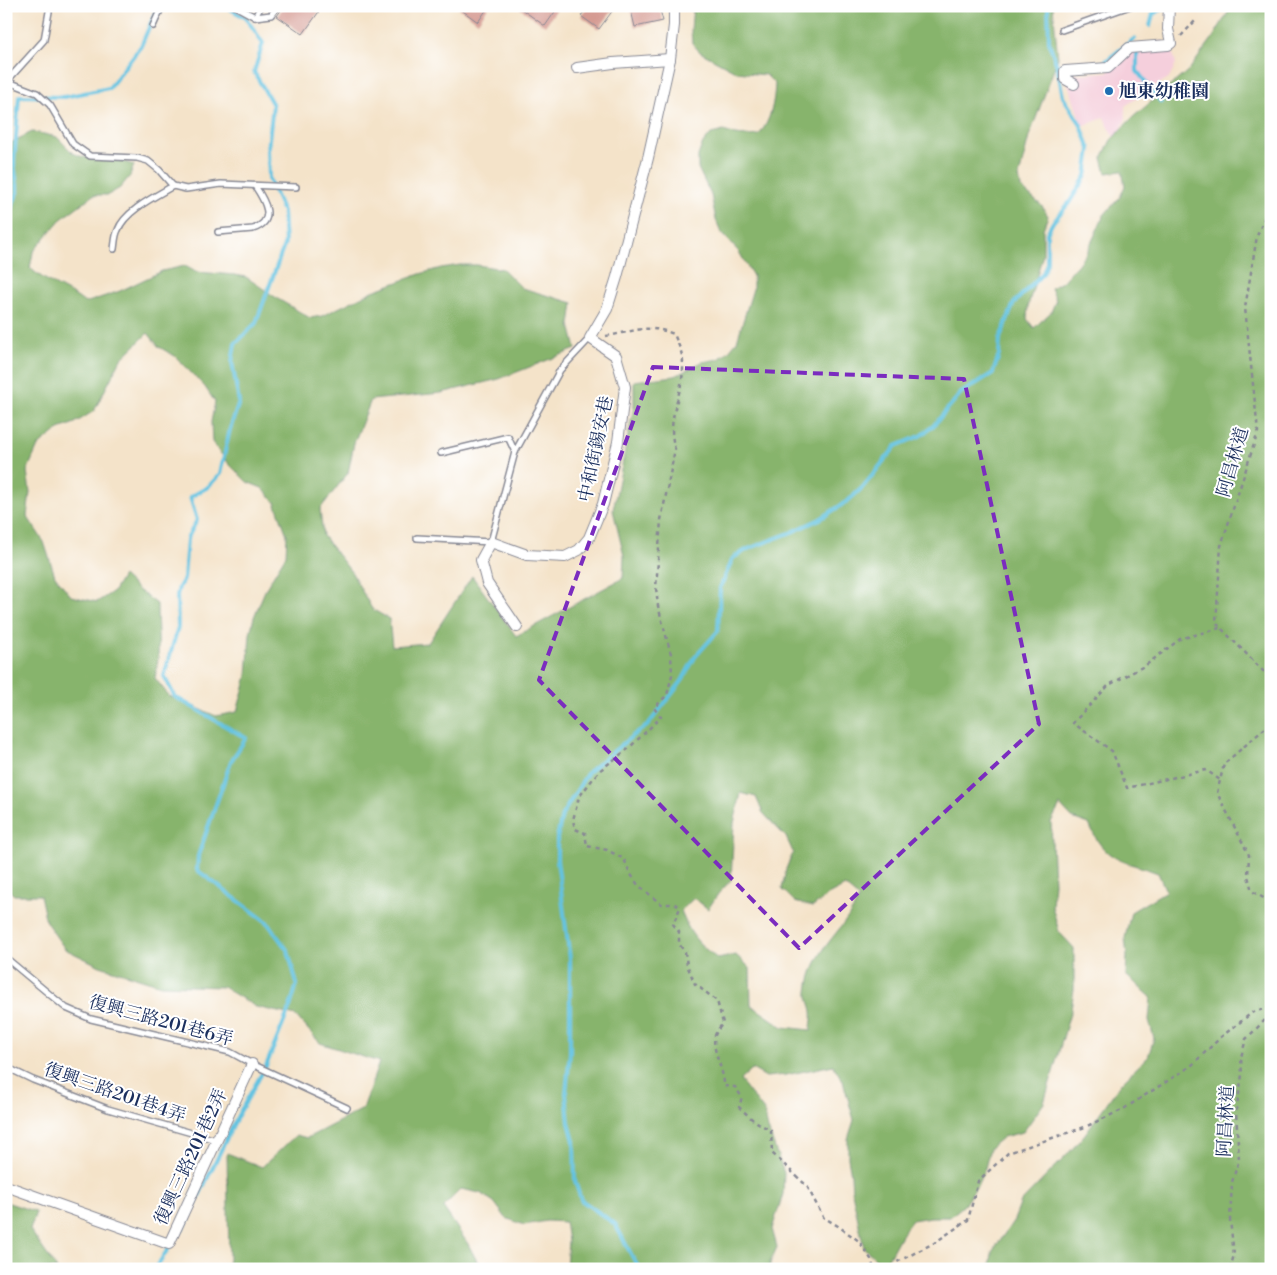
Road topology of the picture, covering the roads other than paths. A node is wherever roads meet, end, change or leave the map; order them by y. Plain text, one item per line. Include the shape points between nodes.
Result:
1 (50, 6) edge
2 (162, 6) edge
3 (235, 6) edge
4 (261, 6) edge
5 (278, 6) edge
6 (674, 6) edge
7 (1130, 6) edge
8 (1169, 8) edge
9 (254, 17) junction
10 (153, 26) dead end
11 (1062, 30) dead end
12 (670, 59) junction
13 (577, 68) dead end
14 (7, 81) edge
15 (1074, 84) dead end
16 (6, 90) edge
17 (173, 186) junction
18 (255, 186) junction
19 (296, 187) dead end
20 (218, 232) dead end
21 (114, 249) dead end
22 (590, 338) junction
23 (515, 452) junction
24 (441, 453) dead end
25 (417, 538) dead end
26 (491, 542) junction
27 (517, 627) dead end
28 (6, 958) edge
29 (252, 1064) junction
30 (6, 1067) edge
31 (346, 1108) dead end
32 (216, 1140) junction
33 (6, 1186) edge

1 - 14 lane via 44,40
2 - 10 lane
3 - 9 lane
4 - 9 lane
5 - 9 lane via 271,15
6 - 12 street
7 - 11 lane
8 - 15 street via 1171,43 1129,48 1108,68 1066,71 1065,79
12 - 13 street
12 - 22 street via 617,277 607,309
14 - 16 lane
14 - 17 lane via 38,93 50,105 72,144 90,156 148,161
17 - 18 lane via 186,189 221,184
17 - 21 lane via 129,216 118,229
18 - 19 lane
18 - 20 lane via 264,198 268,211 266,220 258,228
22 - 23 lane via 560,370
22 - 26 street, 中和街錫安巷 via 616,356 625,387 618,442 603,504 590,538 579,550 565,557 527,555
23 - 24 lane via 508,437
23 - 26 lane
25 - 26 lane
26 - 27 street via 481,560 487,583
28 - 29 lane, 復興三路201巷6弄 via 66,1008 91,1019 230,1052
29 - 31 lane, 復興三路201巷6弄
29 - 32 street, 復興三路201巷2弄
30 - 32 lane, 復興三路201巷4弄 via 108,1109
32 - 33 street, 復興三路201巷2弄 via 168,1244

